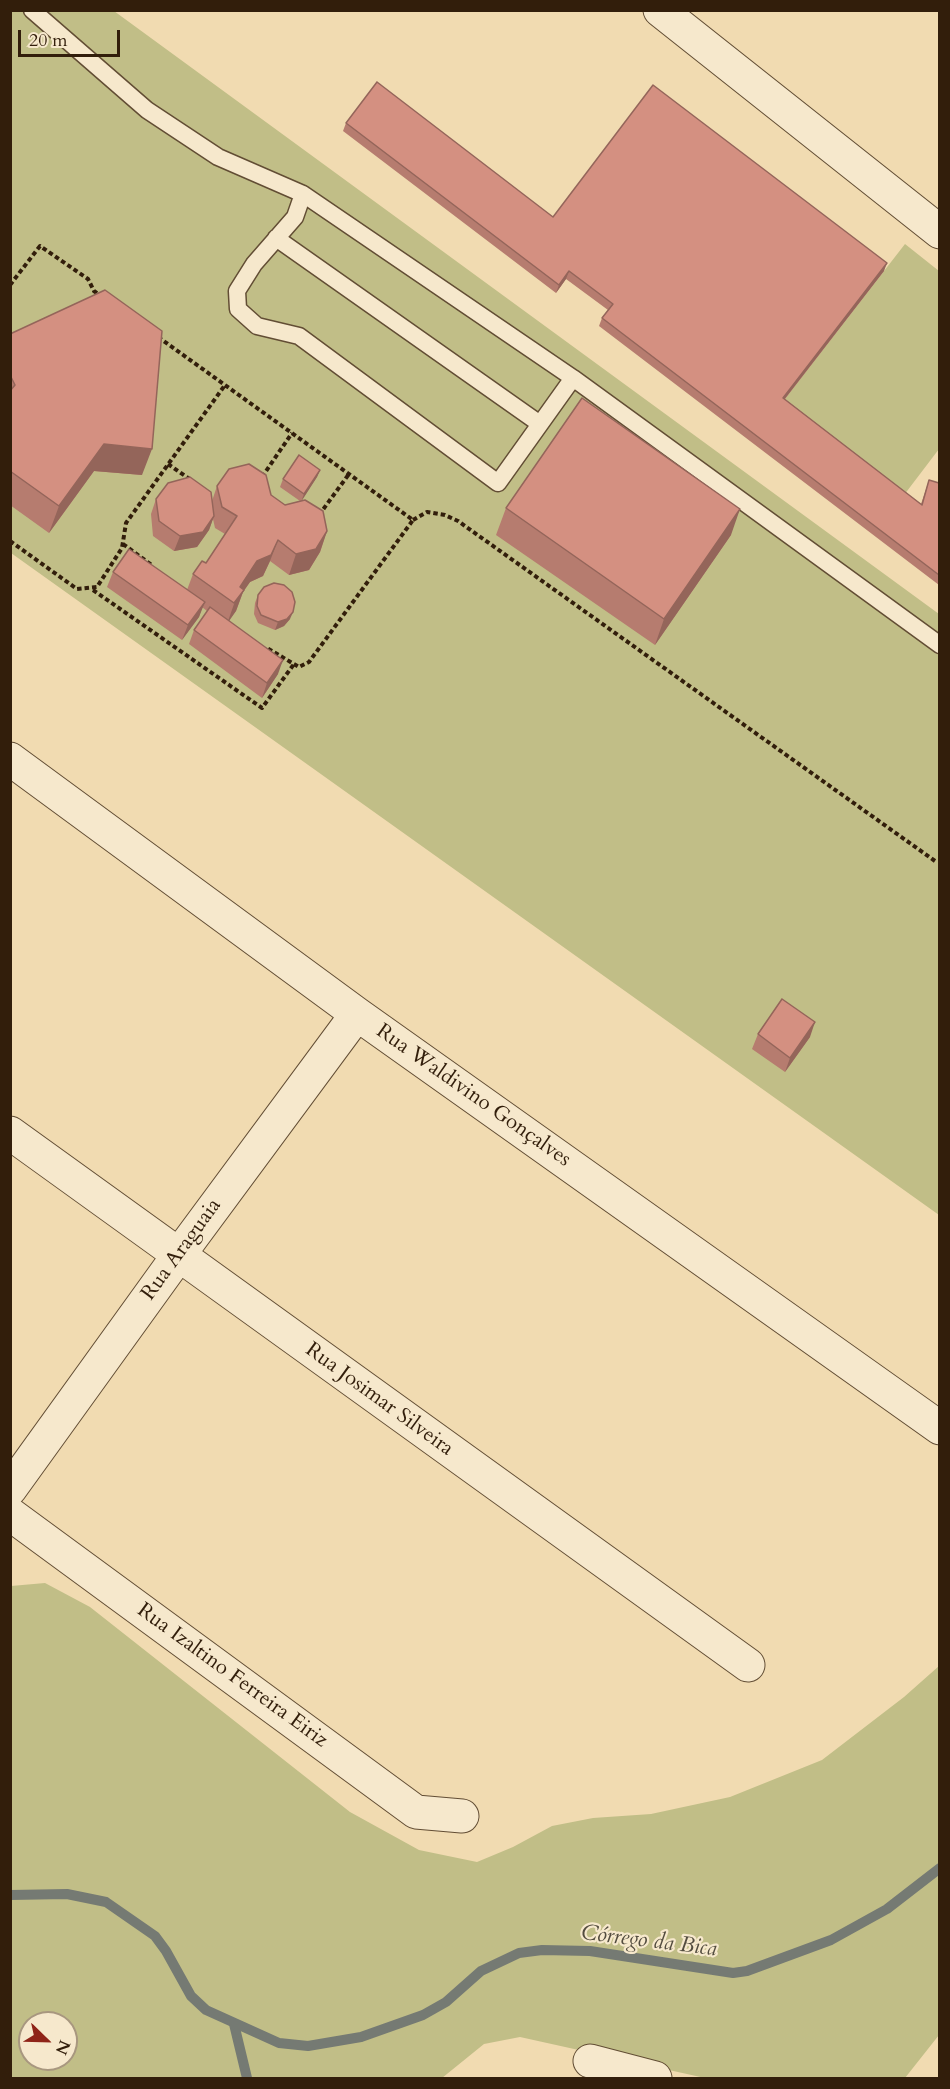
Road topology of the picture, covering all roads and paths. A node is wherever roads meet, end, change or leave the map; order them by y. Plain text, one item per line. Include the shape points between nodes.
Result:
1 (32, 10) edge
2 (660, 10) edge
3 (303, 194) junction
4 (939, 232) edge
5 (276, 238) junction
6 (10, 285) edge
7 (104, 298) edge
8 (150, 331) edge
9 (573, 378) junction
10 (225, 385) junction
11 (540, 424) junction
12 (292, 433) junction
13 (168, 464) junction
14 (349, 474) junction
15 (191, 480) edge
16 (258, 482) edge
17 (317, 518) edge
18 (413, 520) junction
19 (10, 541) edge
20 (123, 544) junction
21 (157, 569) edge
22 (92, 589) junction
23 (258, 643) edge
24 (939, 645) edge
25 (294, 664) junction
26 (10, 759) edge
27 (935, 861) dead end
28 (357, 1014) junction
29 (10, 1133) edge
30 (178, 1256) junction
31 (939, 1428) edge
32 (10, 1489) edge
33 (10, 1514) edge
34 (748, 1665) dead end
35 (462, 1816) dead end
36 (590, 2061) dead end
37 (655, 2079) edge

1 - 3 lane via 147,110 219,157
2 - 4 street
3 - 5 lane via 294,217
3 - 9 lane
5 - 11 lane
5 - 11 lane via 237,291 238,309 257,326 298,336 498,483
6 - 7 path via 40,246 87,279
8 - 10 path
9 - 11 lane
9 - 24 lane
10 - 12 path
10 - 13 path
12 - 14 path
12 - 16 path
13 - 15 path
13 - 20 path via 126,523
14 - 17 path
14 - 18 path
18 - 25 path via 309,662 299,667
18 - 27 path via 427,512 458,521
19 - 22 path via 77,589
20 - 21 path
20 - 22 path via 109,570
22 - 25 path via 262,708
23 - 25 path
26 - 28 street, Rua Waldivino Gonçalves
28 - 30 street, Rua Araguaia
28 - 31 street, Rua Waldivino Gonçalves
29 - 30 street, Rua Josimar Silveira
30 - 32 street, Rua Araguaia
30 - 34 street, Rua Josimar Silveira
33 - 35 street, Rua Izaltino Ferreira Eiriz via 416,1812
36 - 37 street

